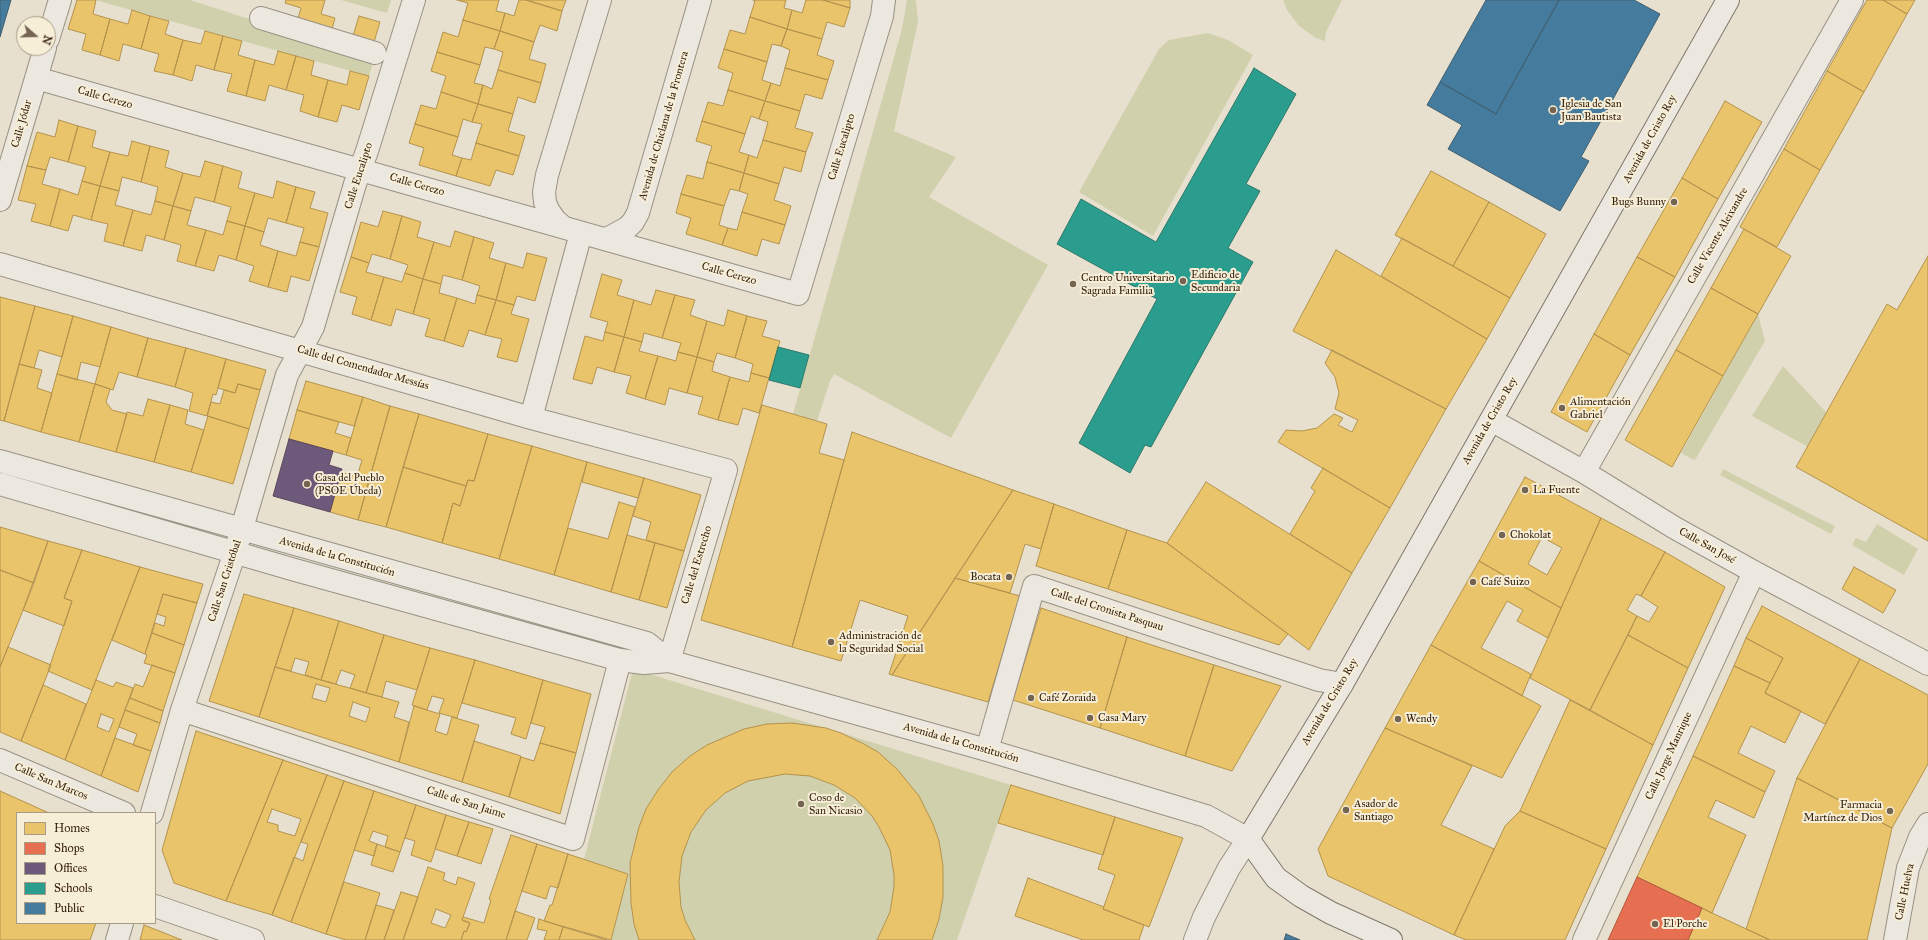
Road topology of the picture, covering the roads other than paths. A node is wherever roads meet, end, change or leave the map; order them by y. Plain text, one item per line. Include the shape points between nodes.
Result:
1 (60, 0) edge
2 (414, 0) edge
3 (600, 0) edge
4 (700, 0) edge
5 (884, 0) edge
6 (1728, 0) edge
7 (1852, 0) edge
8 (55, 16) edge
9 (261, 18) dead end
10 (375, 54) dead end
11 (43, 56) edge
12 (36, 78) junction
13 (360, 169) junction
14 (0, 200) edge
15 (572, 230) junction
16 (607, 239) junction
17 (0, 264) edge
18 (798, 294) joint
19 (300, 350) junction
20 (531, 418) junction
21 (1491, 420) junction
22 (0, 461) edge
23 (726, 470) joint
24 (1584, 472) junction
25 (0, 484) edge
26 (241, 530) junction
27 (235, 552) junction
28 (1754, 572) junction
29 (620, 660) junction
30 (669, 661) junction
31 (1928, 664) edge
32 (1342, 684) junction
33 (182, 710) junction
34 (987, 750) junction
35 (0, 760) edge
36 (122, 812) edge
37 (152, 812) edge
38 (1928, 824) edge
39 (1248, 839) junction
40 (156, 906) edge
41 (122, 924) edge
42 (117, 940) edge
43 (253, 940) edge
44 (1194, 940) edge
45 (1391, 940) edge
46 (1584, 940) edge
47 (1895, 940) edge

1 - 8 street
2 - 13 street, Calle Eucalipto
3 - 15 street via 544,192 548,210 555,220
4 - 16 street, Avenida de Chiclana de la Frontera via 638,214 627,228
5 - 18 street, Calle Eucalipto via 882,16
6 - 21 street, Avenida de Cristo Rey
7 - 24 street, Calle Vicente Aleixandre
9 - 10 street
11 - 12 street, Calle Jódar
12 - 13 street, Calle Cerezo
12 - 14 street, Calle Jódar
13 - 15 street, Calle Cerezo
13 - 19 street, Calle Eucalipto via 313,327
15 - 16 street, Calle Cerezo
15 - 20 street
16 - 18 street, Calle Cerezo
17 - 19 street, Calle del Comendador Messías
19 - 20 street, Calle del Comendador Messías
19 - 26 street, Calle San Cristóbal via 287,375
20 - 23 street, Calle del Comendador Messías
21 - 24 street, Calle San José
21 - 32 street, Avenida de Cristo Rey
22 - 26 street, Avenida de la Constitución
23 - 30 street, Calle del Estrecho
24 - 28 street, Calle San José via 1675,528
25 - 27 street, Avenida de la Constitución
26 - 27 street, Calle San Cristóbal
26 - 30 street, Avenida de la Constitución via 646,643
27 - 29 street, Avenida de la Constitución
27 - 33 street, Calle San Cristóbal
28 - 31 street, Calle San José
28 - 46 street, Calle Jorge Manrique
29 - 30 street, Avenida de la Constitución via 644,663
29 - 33 street, Calle de San Jaime via 573,839
30 - 34 street, Avenida de la Constitución
32 - 34 street, Calle del Cronista Pasquau via 1319,680 1034,586
32 - 39 street, Avenida de Cristo Rey
33 - 37 street, Calle San Cristóbal
34 - 39 street, Avenida de la Constitución via 1206,816
35 - 36 street, Calle San Marcos
38 - 47 street, Calle Huelva via 1908,868
39 - 44 street, Avenida de Cristo Rey via 1229,868
39 - 45 street via 1276,878 1301,896 1331,913
40 - 43 street
41 - 42 street

